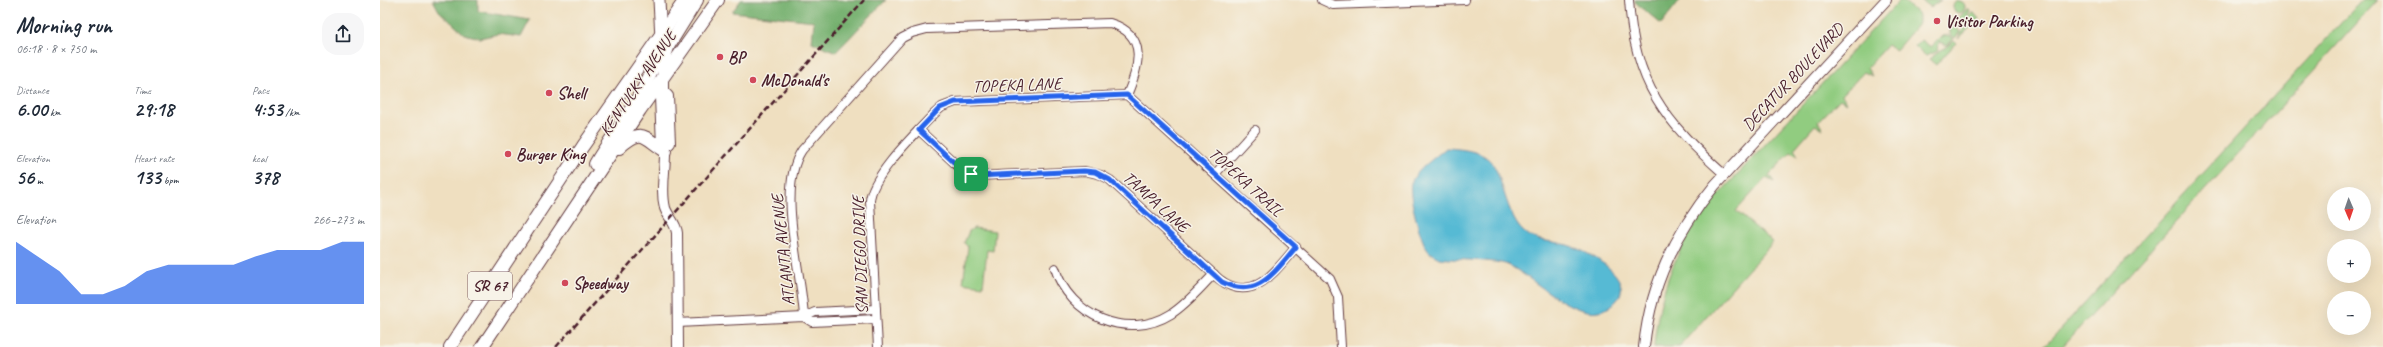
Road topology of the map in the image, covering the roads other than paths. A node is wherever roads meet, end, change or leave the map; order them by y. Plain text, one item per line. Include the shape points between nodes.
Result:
1 (658, 0) edge
2 (685, 0) edge
3 (697, 0) edge
4 (718, 0) edge
5 (1322, 0) edge
6 (1465, 0) edge
7 (1629, 0) edge
8 (1886, 0) edge
9 (660, 39) junction
10 (662, 63) junction
11 (663, 76) junction
12 (1127, 95) junction
13 (919, 130) junction
14 (1255, 130) dead end
15 (665, 150) junction
16 (609, 157) junction
17 (1215, 174) junction
18 (1725, 175) junction
19 (591, 182) junction
20 (1296, 247) junction
21 (1055, 268) dead end
22 (1214, 274) junction
23 (876, 310) junction
24 (804, 317) junction
25 (876, 319) junction
26 (677, 323) junction
27 (450, 347) edge
28 (482, 347) edge
29 (678, 347) edge
30 (878, 347) edge
31 (1341, 347) edge
32 (1644, 347) edge

1 - 9 main road
2 - 9 main road, KENTUCKY AVENUE / SR 67
3 - 10 main road via 676,33
4 - 11 main road, KENTUCKY AVENUE / SR 67
5 - 6 street via 1332,5
7 - 18 street via 1631,27 1638,58 1656,99 1687,141
8 - 18 street, DECATUR BOULEVARD
9 - 10 main road
9 - 19 main road via 656,62 591,172
9 - 27 main road, KENTUCKY AVENUE / SR 67
10 - 11 main road
11 - 15 street via 664,91 668,96 670,143
11 - 16 main road, KENTUCKY AVENUE / SR 67
12 - 13 street, TOPEKA LANE via 955,102 940,108
12 - 17 street, TOPEKA TRAIL
12 - 24 street, ATLANTA AVENUE via 1138,66 1137,47 1124,29 1107,23 927,30 910,34 895,45 802,150 794,165 791,190 793,239 803,288
13 - 22 street, TAMPA LANE via 960,168 976,176 1084,171 1101,175 1110,180
13 - 23 street, SAN DIEGO DRIVE via 879,176 872,188 870,201
14 - 17 street
15 - 16 main road via 651,139 636,137 627,140
15 - 26 street via 665,207 677,233
16 - 19 main road, KENTUCKY AVENUE / SR 67
17 - 20 street, TOPEKA TRAIL
18 - 32 street, DECATUR BOULEVARD via 1694,211 1669,255 1653,299
19 - 28 main road, KENTUCKY AVENUE / SR 67
20 - 22 street, TAMPA LANE via 1274,273 1256,286 1236,288 1222,282
20 - 31 street, TOPEKA TRAIL via 1336,288
21 - 22 street via 1066,292 1082,308 1105,321 1130,326 1152,322 1172,314
23 - 24 street via 815,312
23 - 25 street, SAN DIEGO DRIVE
24 - 25 street via 812,322
24 - 26 street
25 - 30 street, SAN DIEGO DRIVE
26 - 29 street

